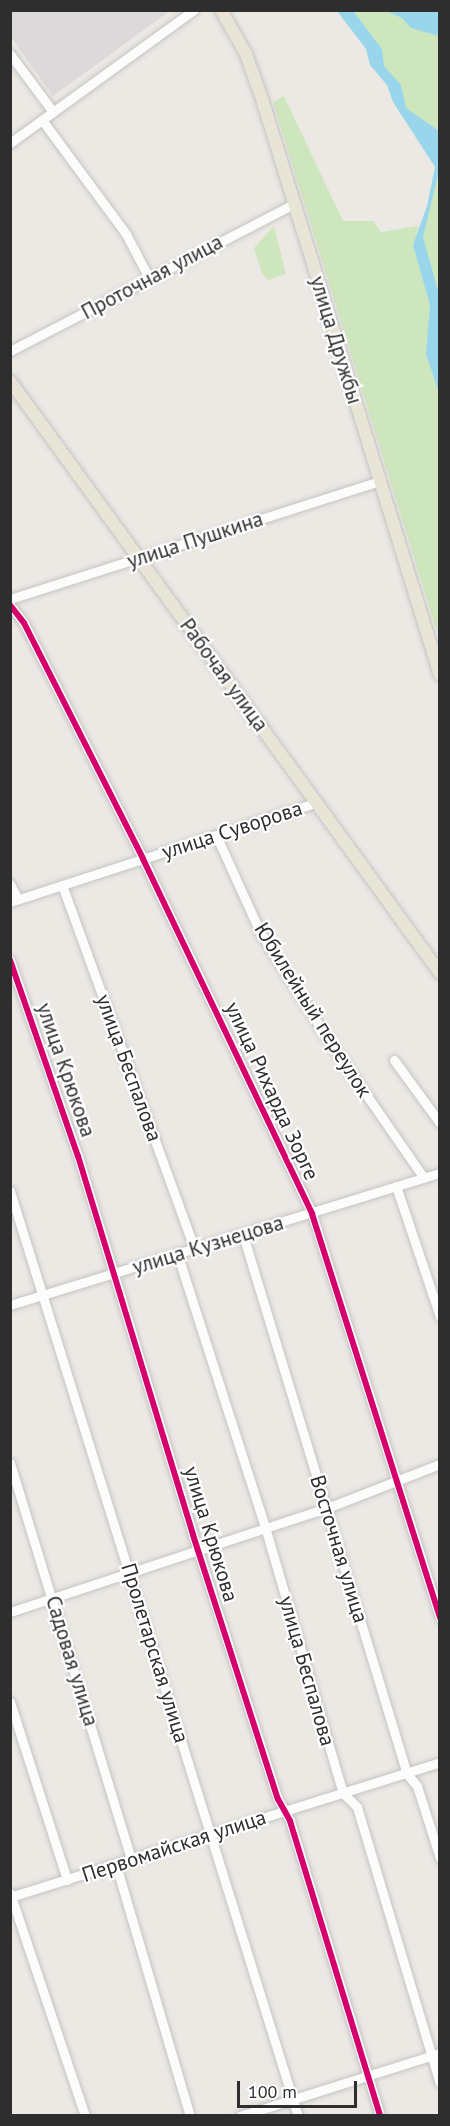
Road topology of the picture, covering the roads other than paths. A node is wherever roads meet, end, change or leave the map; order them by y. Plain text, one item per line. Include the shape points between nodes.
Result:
1 (194, 10) edge
2 (221, 10) edge
3 (10, 54) edge
4 (53, 112) junction
5 (42, 120) junction
6 (10, 143) edge
7 (294, 204) junction
8 (149, 278) junction
9 (10, 351) edge
10 (10, 381) edge
11 (380, 481) junction
12 (138, 558) junction
13 (10, 599) edge
14 (10, 605) edge
15 (440, 675) edge
16 (317, 802) junction
17 (216, 835) junction
18 (143, 859) junction
19 (10, 884) edge
20 (62, 885) junction
21 (14, 900) edge
22 (10, 960) edge
23 (439, 971) edge
24 (394, 1060) dead end
25 (440, 1123) edge
26 (440, 1173) edge
27 (423, 1178) junction
28 (396, 1186) junction
29 (10, 1191) edge
30 (312, 1214) junction
31 (243, 1235) junction
32 (195, 1250) junction
33 (178, 1256) junction
34 (112, 1273) junction
35 (43, 1295) junction
36 (10, 1305) edge
37 (440, 1317) edge
38 (10, 1463) edge
39 (440, 1464) edge
40 (398, 1480) junction
41 (327, 1508) junction
42 (265, 1527) junction
43 (198, 1549) junction
44 (130, 1572) junction
45 (53, 1599) junction
46 (10, 1612) edge
47 (440, 1618) edge
48 (10, 1702) edge
49 (440, 1762) edge
50 (407, 1774) junction
51 (343, 1793) junction
52 (282, 1812) junction
53 (213, 1835) junction
54 (440, 1858) edge
55 (131, 1860) junction
56 (116, 1865) junction
57 (67, 1880) junction
58 (11, 1896) edge
59 (435, 2054) edge
60 (368, 2074) junction
61 (440, 2083) edge
62 (293, 2099) junction
63 (85, 2115) edge
64 (190, 2115) edge
65 (240, 2115) edge
66 (298, 2115) edge
67 (380, 2115) edge

1 - 4 street
2 - 7 main road, улица Дружбы via 246,54
3 - 4 street
4 - 5 street
5 - 6 street
5 - 8 street via 126,234
7 - 8 street, Проточная улица
7 - 11 main road, улица Дружбы
8 - 9 street, Проточная улица
10 - 12 main road, Рабочая улица
11 - 12 street, улица Пушкина
11 - 15 main road, улица Дружбы
12 - 13 street, улица Пушкина
12 - 16 main road, Рабочая улица
14 - 18 street, улица Рихарда Зорге via 24,623
16 - 17 street, улица Суворова
16 - 23 main road, Рабочая улица
17 - 18 street, улица Суворова
17 - 27 street, Юбилейный переулок via 260,932
18 - 20 street, улица Суворова
18 - 30 street, улица Рихарда Зорге
19 - 21 street
20 - 21 street, улица Суворова
20 - 32 street, улица Беспалова
22 - 34 street, улица Крюкова via 78,1156
24 - 25 street
26 - 27 street, улица Кузнецова
27 - 28 street, улица Кузнецова
28 - 30 street, улица Кузнецова
28 - 37 street
29 - 35 street, Пролетарская улица
30 - 31 street, улица Кузнецова
30 - 40 street, улица Рихарда Зорге
31 - 32 street, улица Кузнецова
31 - 41 street, Восточная улица
32 - 33 street, улица Кузнецова
33 - 34 street, улица Кузнецова
33 - 42 street, улица Беспалова
34 - 35 street, улица Кузнецова
34 - 43 street, улица Крюкова
35 - 36 street, улица Кузнецова
35 - 44 street, Пролетарская улица
38 - 45 street, Садовая улица
39 - 40 street
40 - 41 street
40 - 47 street, улица Рихарда Зорге
41 - 42 street
41 - 50 street, Восточная улица
42 - 43 street
42 - 51 street, улица Беспалова
43 - 44 street
43 - 52 street, улица Крюкова
44 - 45 street
44 - 53 street, Пролетарская улица
45 - 46 street
45 - 55 street, Садовая улица
48 - 57 street
49 - 50 street, Первомайская улица
50 - 51 street, Первомайская улица
50 - 54 street, Восточная улица via 417,1786
51 - 52 street, Первомайская улица
51 - 59 street, улица Беспалова via 357,1807
52 - 53 street, Первомайская улица
52 - 60 street, улица Крюкова via 290,1821
53 - 55 street, Первомайская улица
53 - 62 street, Пролетарская улица
55 - 56 street, Первомайская улица
56 - 57 street, Первомайская улица
56 - 64 street
57 - 58 street, Первомайская улица
58 - 63 street
59 - 60 street
59 - 61 street, улица Беспалова
60 - 62 street
60 - 67 street, улица Крюкова
62 - 65 street
62 - 66 street, Пролетарская улица

